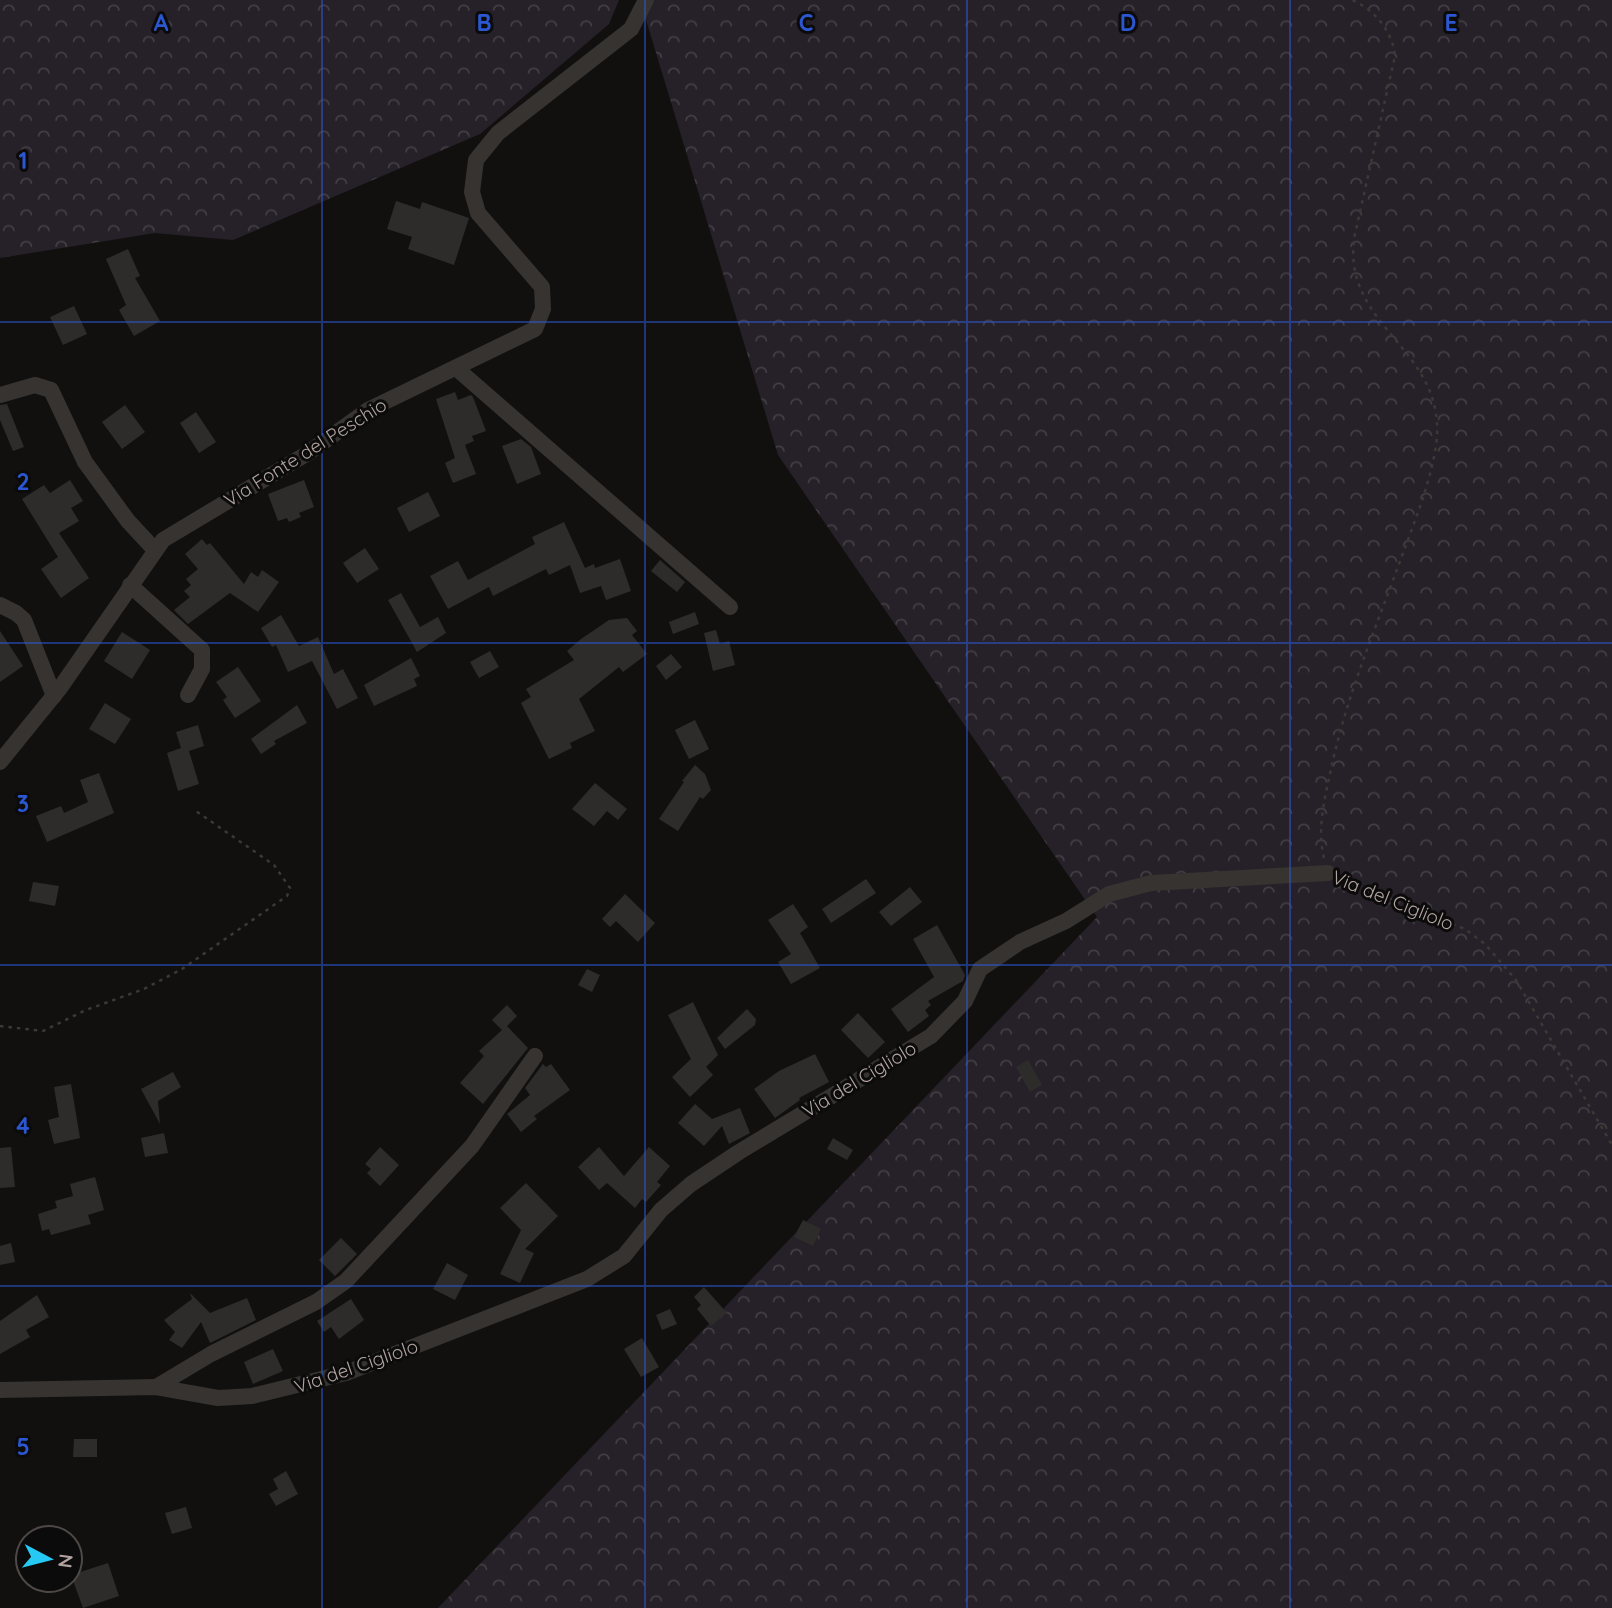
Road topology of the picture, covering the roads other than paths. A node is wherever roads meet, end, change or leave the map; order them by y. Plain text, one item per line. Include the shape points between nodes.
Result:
1 (646, 0) edge
2 (456, 368) junction
3 (0, 395) edge
4 (154, 549) junction
5 (130, 585) junction
6 (0, 605) edge
7 (730, 607) dead end
8 (188, 695) dead end
9 (54, 696) junction
10 (0, 762) edge
11 (1328, 873) road end
12 (536, 1056) dead end
13 (156, 1387) junction
14 (0, 1390) edge

1 - 2 street, Via Fonte del Peschio via 626,34 498,133 479,154 472,176 475,207 540,283 544,303 541,320 531,332
2 - 4 street, Via Fonte del Peschio via 368,410 309,453 182,527
2 - 7 street
3 - 4 street via 35,385 51,390 85,462 128,522
4 - 5 street, Via Fonte del Peschio
5 - 8 street via 202,650 202,669
5 - 9 street, Via Fonte del Peschio
6 - 9 street via 24,620
9 - 10 street, Via Fonte del Peschio
11 - 13 street, Via del Cigliolo via 1130,887 1020,942 980,970 965,1001 931,1036 701,1177 667,1204 624,1256 587,1279 318,1382 237,1398
12 - 13 street via 472,1146 346,1281 316,1302
13 - 14 street, Via del Cigliolo

